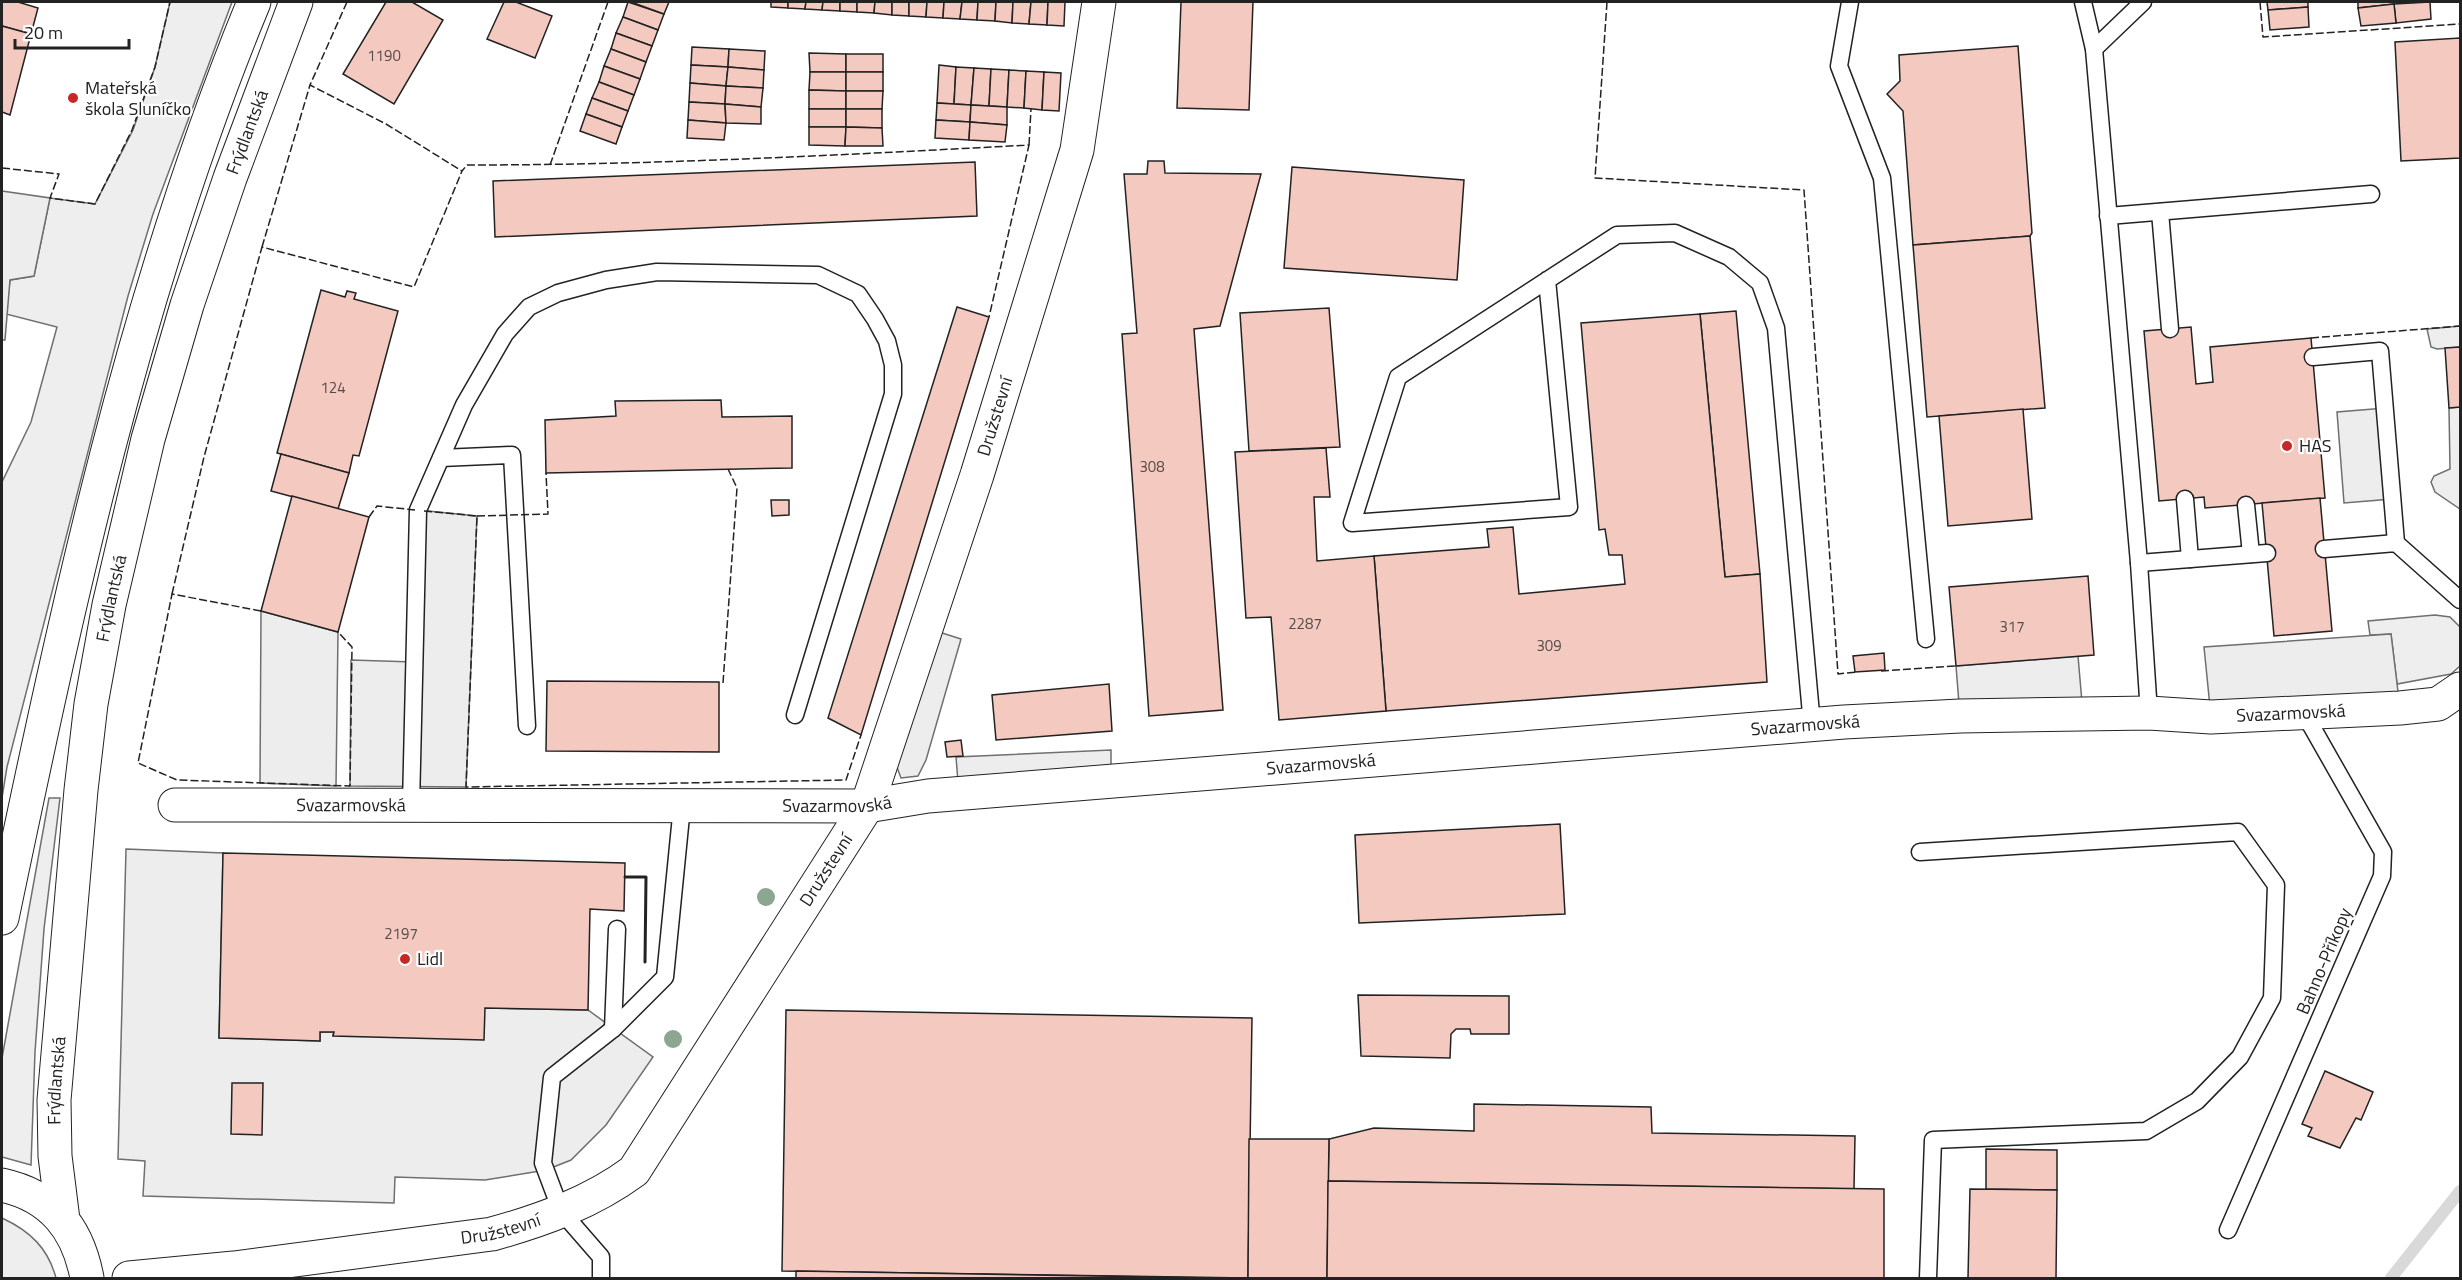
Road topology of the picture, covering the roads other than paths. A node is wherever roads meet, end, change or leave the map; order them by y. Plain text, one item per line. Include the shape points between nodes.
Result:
1 (254, 2) edge
2 (296, 2) edge
3 (1099, 2) edge
4 (1850, 2) edge
5 (2083, 2) edge
6 (2143, 2) edge
7 (2094, 49) junction
8 (2371, 194) dead end
9 (2160, 212) junction
10 (2108, 216) junction
11 (1547, 280) junction
12 (2170, 329) dead end
13 (2313, 357) dead end
14 (441, 458) junction
15 (2185, 499) dead end
16 (2246, 505) dead end
17 (2396, 543) junction
18 (2324, 549) dead end
19 (2190, 559) junction
20 (2139, 563) junction
21 (2460, 600) edge
22 (1926, 639) dead end
23 (2460, 689) edge
24 (2149, 713) junction
25 (2304, 713) junction
26 (795, 715) dead end
27 (1812, 725) junction
28 (527, 726) dead end
29 (175, 805) dead end
30 (411, 805) junction
31 (682, 806) junction
32 (867, 806) junction
33 (1920, 852) dead end
34 (2, 918) edge
35 (617, 929) dead end
36 (613, 1029) junction
37 (2, 1185) edge
38 (561, 1211) junction
39 (63, 1220) junction
40 (2228, 1230) dead end
41 (87, 1278) edge
42 (129, 1278) edge
43 (601, 1278) edge
44 (1928, 1278) edge

1 - 34 street via 150,293 116,416 68,611
2 - 39 street, Frýdlantská via 187,304 148,439 109,605 81,790 54,1100 55,1156
3 - 32 street, Družstevní via 1077,150 977,475
4 - 22 lane via 1839,66 1882,178
5 - 7 lane
6 - 7 lane
7 - 10 lane
8 - 9 lane
9 - 10 lane
9 - 12 lane
10 - 20 lane
11 - 11 lane via 1398,377 1352,523 1569,507
11 - 27 lane via 1617,235 1675,233 1729,257 1760,283 1776,328
13 - 17 lane via 2380,351
14 - 26 lane via 464,405 505,334 530,307 558,293 657,272 818,275 858,294 887,341 893,365 893,394
14 - 28 lane via 512,455
14 - 30 lane via 418,510
15 - 19 lane
16 - 19 lane via 2259,554
17 - 18 lane
17 - 21 lane
19 - 20 lane
20 - 24 lane
23 - 25 street, Svazarmovská via 2438,704
24 - 25 street, Svazarmovská via 2211,717
24 - 27 street, Svazarmovská via 1960,716
25 - 40 lane, Bahno-Příkopy via 2383,852 2382,876
27 - 32 street, Svazarmovská via 938,795
29 - 30 street, Svazarmovská
30 - 31 street, Svazarmovská
31 - 32 street, Svazarmovská
31 - 36 lane via 665,977
32 - 38 street, Družstevní via 634,1171 615,1185
33 - 44 lane via 2238,832 2276,885 2272,998 2240,1057 2197,1101 2146,1131 1932,1140
35 - 36 lane
36 - 38 lane via 552,1077 543,1162
37 - 39 street via 30,1195
38 - 42 street, Družstevní via 492,1234
38 - 43 lane via 601,1257
39 - 41 street via 76,1239

